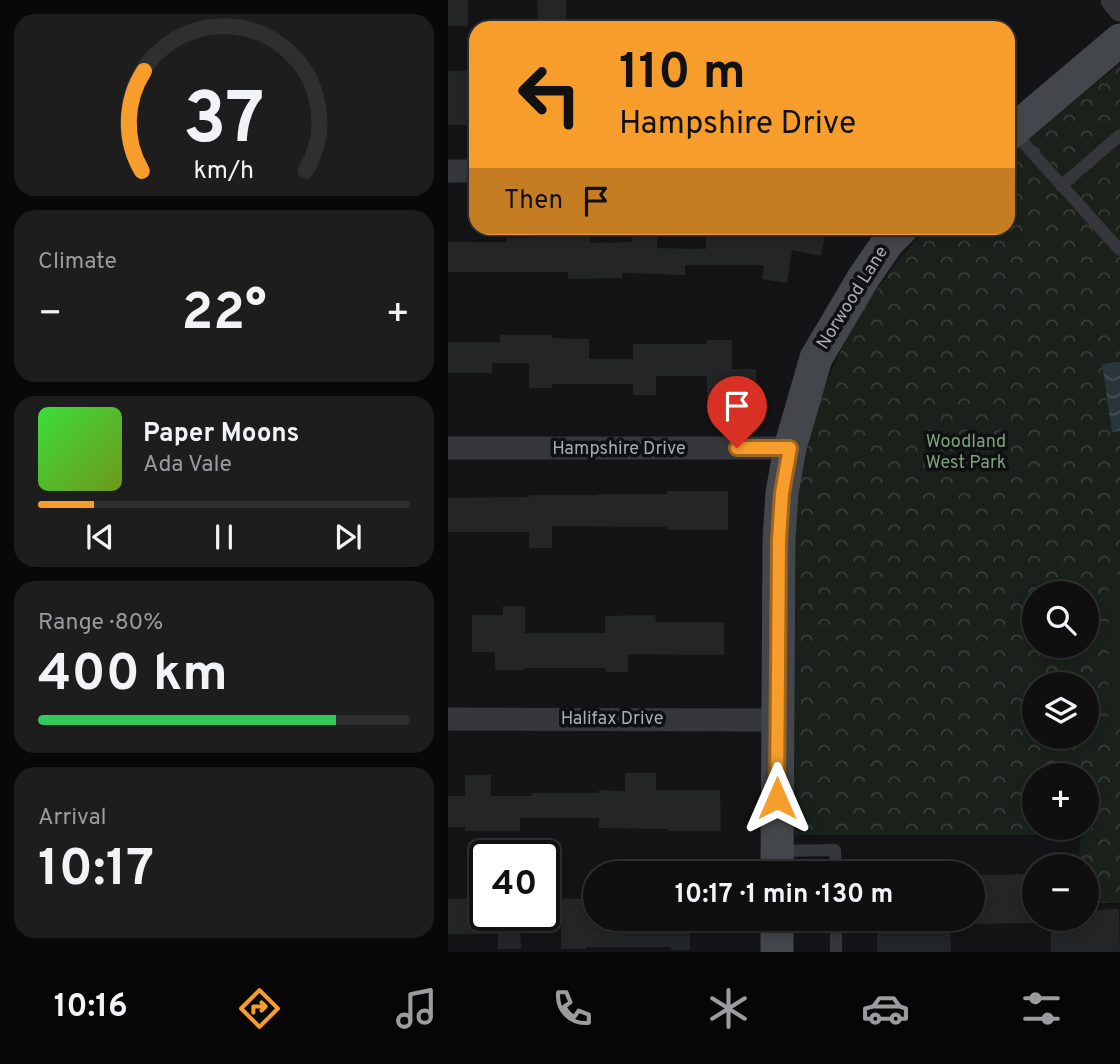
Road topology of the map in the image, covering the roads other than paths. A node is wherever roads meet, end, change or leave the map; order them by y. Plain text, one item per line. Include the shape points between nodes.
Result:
1 (1112, 0) edge
2 (1120, 10) edge
3 (1120, 40) edge
4 (1015, 130) edge
5 (1120, 135) edge
6 (1015, 137) edge
7 (448, 171) edge
8 (469, 171) edge
9 (1061, 186) junction
10 (895, 235) edge
11 (1120, 250) edge
12 (448, 448) edge
13 (790, 448) junction
14 (448, 719) edge
15 (777, 720) junction
16 (777, 861) edge
17 (782, 861) edge
18 (835, 861) edge
19 (777, 931) edge
20 (836, 931) edge
21 (777, 952) edge
22 (836, 952) edge

1 - 2 street
3 - 4 street
5 - 9 lane
6 - 9 lane
7 - 8 street
9 - 11 lane
10 - 13 street, Norwood Lane via 816,358
12 - 13 street, Hampshire Drive
13 - 15 street, Norwood Lane via 779,540
14 - 15 street, Halifax Drive
15 - 16 street, Norwood Lane
17 - 18 lane via 835,850
19 - 21 street
20 - 22 lane

